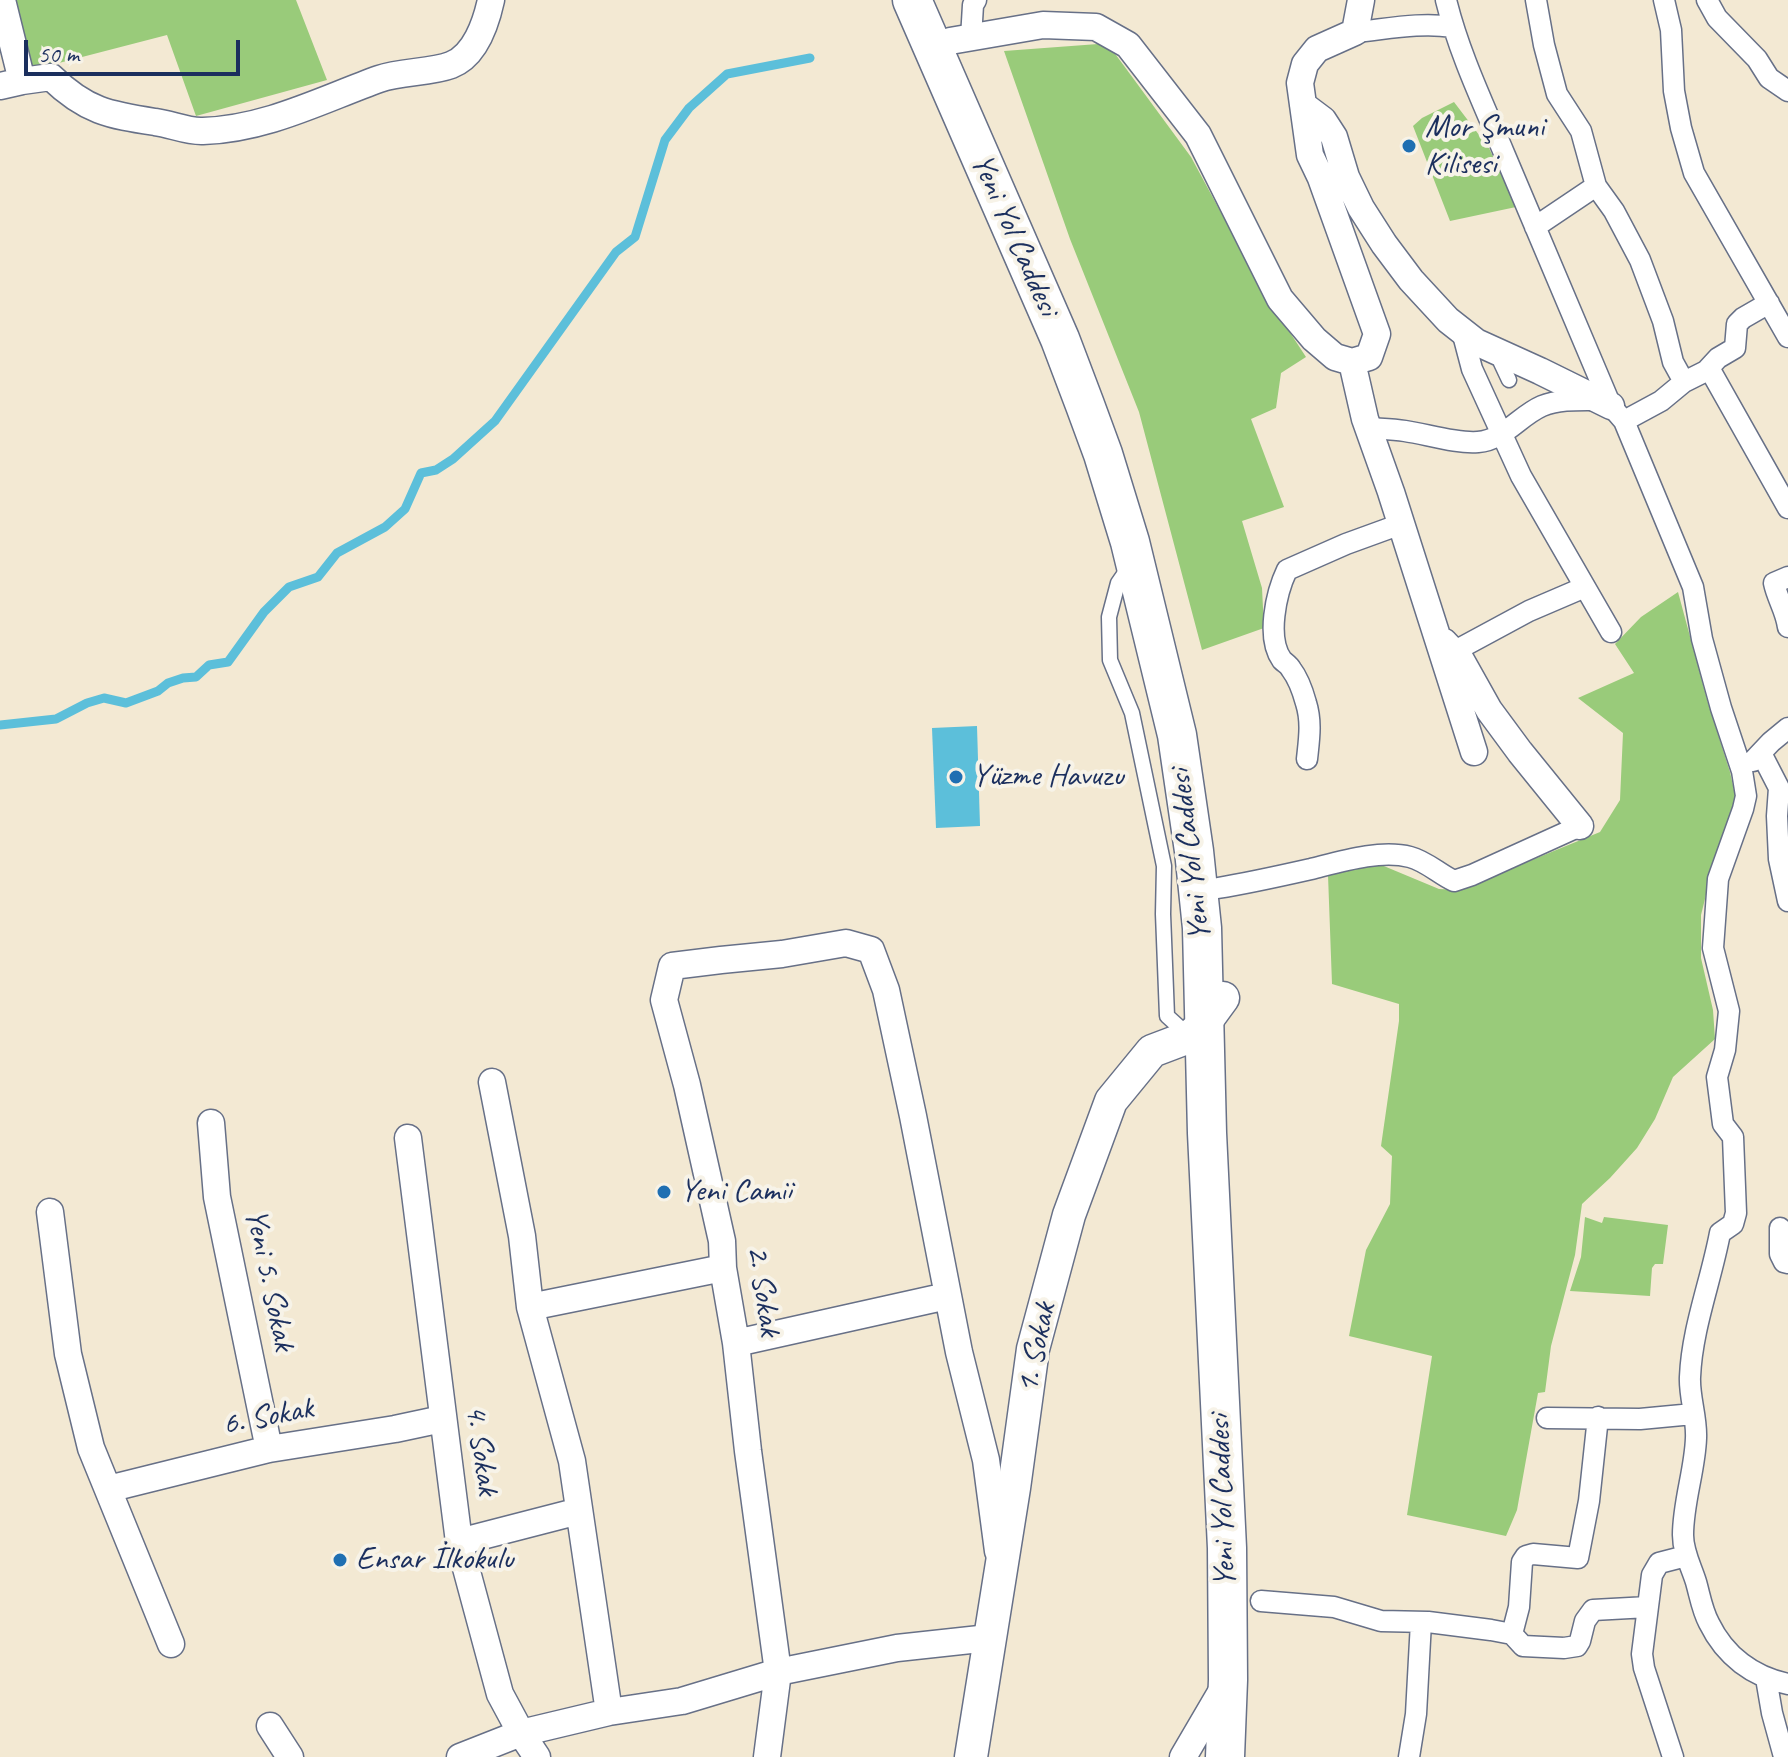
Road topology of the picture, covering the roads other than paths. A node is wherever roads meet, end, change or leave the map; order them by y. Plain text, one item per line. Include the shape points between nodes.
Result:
1 (2, 0) edge
2 (491, 0) edge
3 (912, 0) edge
4 (933, 0) edge
5 (976, 0) edge
6 (1361, 0) edge
7 (1446, 0) edge
8 (1536, 0) edge
9 (1664, 0) edge
10 (1707, 0) edge
11 (1452, 27) junction
12 (1355, 32) junction
13 (960, 40) junction
14 (11, 84) edge
15 (1788, 91) edge
16 (1303, 105) junction
17 (1596, 186) junction
18 (1535, 227) junction
19 (1769, 303) junction
20 (1462, 331) junction
21 (1788, 337) edge
22 (1500, 353) junction
23 (1352, 362) junction
24 (1709, 368) junction
25 (1509, 380) dead end
26 (1684, 382) junction
27 (1611, 409) junction
28 (1368, 428) junction
29 (1502, 435) junction
30 (1787, 504) edge
31 (1401, 524) junction
32 (1788, 577) edge
33 (1585, 587) junction
34 (1788, 627) edge
35 (1611, 632) dead end
36 (1444, 642) junction
37 (1788, 728) edge
38 (1474, 752) dead end
39 (1761, 753) junction
40 (1307, 759) dead end
41 (1742, 771) junction
42 (1783, 811) edge
43 (1580, 826) joint
44 (1218, 888) junction
45 (1788, 901) edge
46 (1205, 1020) junction
47 (492, 1082) dead end
48 (211, 1123) dead end
49 (408, 1138) dead end
50 (50, 1212) dead end
51 (1780, 1228) dead end
52 (1788, 1263) edge
53 (723, 1268) junction
54 (947, 1296) junction
55 (530, 1307) junction
56 (736, 1343) junction
57 (1693, 1414) junction
58 (1598, 1417) junction
59 (1547, 1418) dead end
60 (442, 1419) junction
61 (269, 1449) junction
62 (108, 1489) junction
63 (579, 1511) junction
64 (459, 1542) junction
65 (1686, 1556) junction
66 (1000, 1567) junction
67 (1261, 1601) dead end
68 (1648, 1607) junction
69 (1421, 1622) junction
70 (1512, 1634) junction
71 (989, 1638) junction
72 (171, 1644) dead end
73 (778, 1672) junction
74 (1766, 1678) junction
75 (1228, 1680) junction
76 (1788, 1684) edge
77 (609, 1712) junction
78 (270, 1726) dead end
79 (521, 1733) junction
80 (1780, 1755) edge
81 (290, 1757) edge
82 (460, 1757) edge
83 (537, 1757) edge
84 (767, 1757) edge
85 (971, 1757) edge
86 (1183, 1757) edge
87 (1225, 1757) edge
88 (1243, 1757) edge
89 (1409, 1757) edge
90 (1673, 1757) edge

1 - 14 street
2 - 14 street via 473,48 453,65 383,77 267,122 201,132 116,117 88,106 51,77
3 - 46 main road, Yeni Yol Caddesi via 1060,339 1103,454 1134,560 1177,735 1202,928
4 - 13 main road, Yeni Yol Caddesi
5 - 13 street
6 - 12 street
7 - 11 street
8 - 17 street via 1557,94 1581,131
9 - 19 street via 1674,91 1694,173
10 - 15 street via 1769,78
11 - 12 street
11 - 18 street
12 - 16 street via 1317,49 1305,64 1300,83
13 - 23 street via 1043,25 1096,27 1128,45 1198,135 1280,299 1314,339 1335,357
13 - 44 main road, Yeni Yol Caddesi via 1087,365 1154,573 1197,755
16 - 20 street via 1334,137 1346,177 1384,244
16 - 23 street via 1310,155 1377,334 1369,357
17 - 18 street
17 - 26 street via 1640,260
18 - 27 street
19 - 21 street
19 - 24 street via 1737,324 1735,348
20 - 22 street
20 - 29 street via 1472,369
22 - 25 lane
22 - 27 street
23 - 28 street
24 - 26 street
24 - 30 street
26 - 27 street via 1661,401
27 - 29 street via 1566,400 1542,406
27 - 41 street via 1693,587 1702,639
28 - 29 street via 1478,442
28 - 31 street
29 - 33 street
31 - 36 street
31 - 40 street via 1287,570 1281,582 1274,634 1281,659 1292,669 1306,703
32 - 34 street via 1774,583
33 - 35 street
33 - 36 street
36 - 38 street
36 - 43 street via 1461,660 1489,710
37 - 39 street
39 - 41 street
39 - 42 street via 1779,788
41 - 57 street via 1746,796 1718,879 1713,948 1729,1011 1717,1077 1723,1124 1733,1137 1736,1213 1733,1224 1720,1233 1696,1332 1690,1377
42 - 45 street via 1779,859
43 - 44 street via 1454,881 1408,856 1388,856
44 - 46 main road, Yeni Yol Caddesi
46 - 66 street, 1. Sokak via 1152,1051 1111,1101 1069,1215 1033,1349
46 - 75 main road, Yeni Yol Caddesi
46 - 88 main road, Yeni Yol Caddesi via 1242,1509
47 - 55 street
48 - 61 street, Yeni 5. Sokak via 217,1197
49 - 60 street, 4. Sokak
50 - 62 street via 68,1354 91,1448
51 - 52 street via 1780,1254
53 - 54 street, 2. Sokak via 722,1241 664,1000 672,966 846,943 871,950 886,990
53 - 55 street
53 - 56 street, 2. Sokak
54 - 56 street
54 - 66 street via 986,1460
55 - 63 street via 572,1461
56 - 73 street, 2. Sokak
57 - 58 street
57 - 65 street via 1696,1435 1683,1535
58 - 59 street
58 - 70 street via 1578,1558 1526,1556
60 - 61 street, 6. Sokak
60 - 64 street, 4. Sokak
61 - 62 street, 6. Sokak
62 - 72 street
63 - 64 street
63 - 77 street
64 - 79 street, 4. Sokak via 500,1694
65 - 68 street via 1659,1563
65 - 74 street via 1708,1621 1724,1648
66 - 71 street, 1. Sokak
67 - 69 street via 1334,1607 1381,1621
68 - 70 street via 1593,1610 1577,1646 1523,1646
68 - 90 street via 1644,1668
69 - 70 street
69 - 89 street
71 - 73 street via 897,1648
71 - 85 street, 1. Sokak
73 - 77 street via 682,1701
73 - 84 street, 2. Sokak
74 - 76 street
74 - 80 street
75 - 86 street
75 - 87 main road, Yeni Yol Caddesi
77 - 79 street
78 - 81 street
79 - 82 street
79 - 83 street, 4. Sokak

